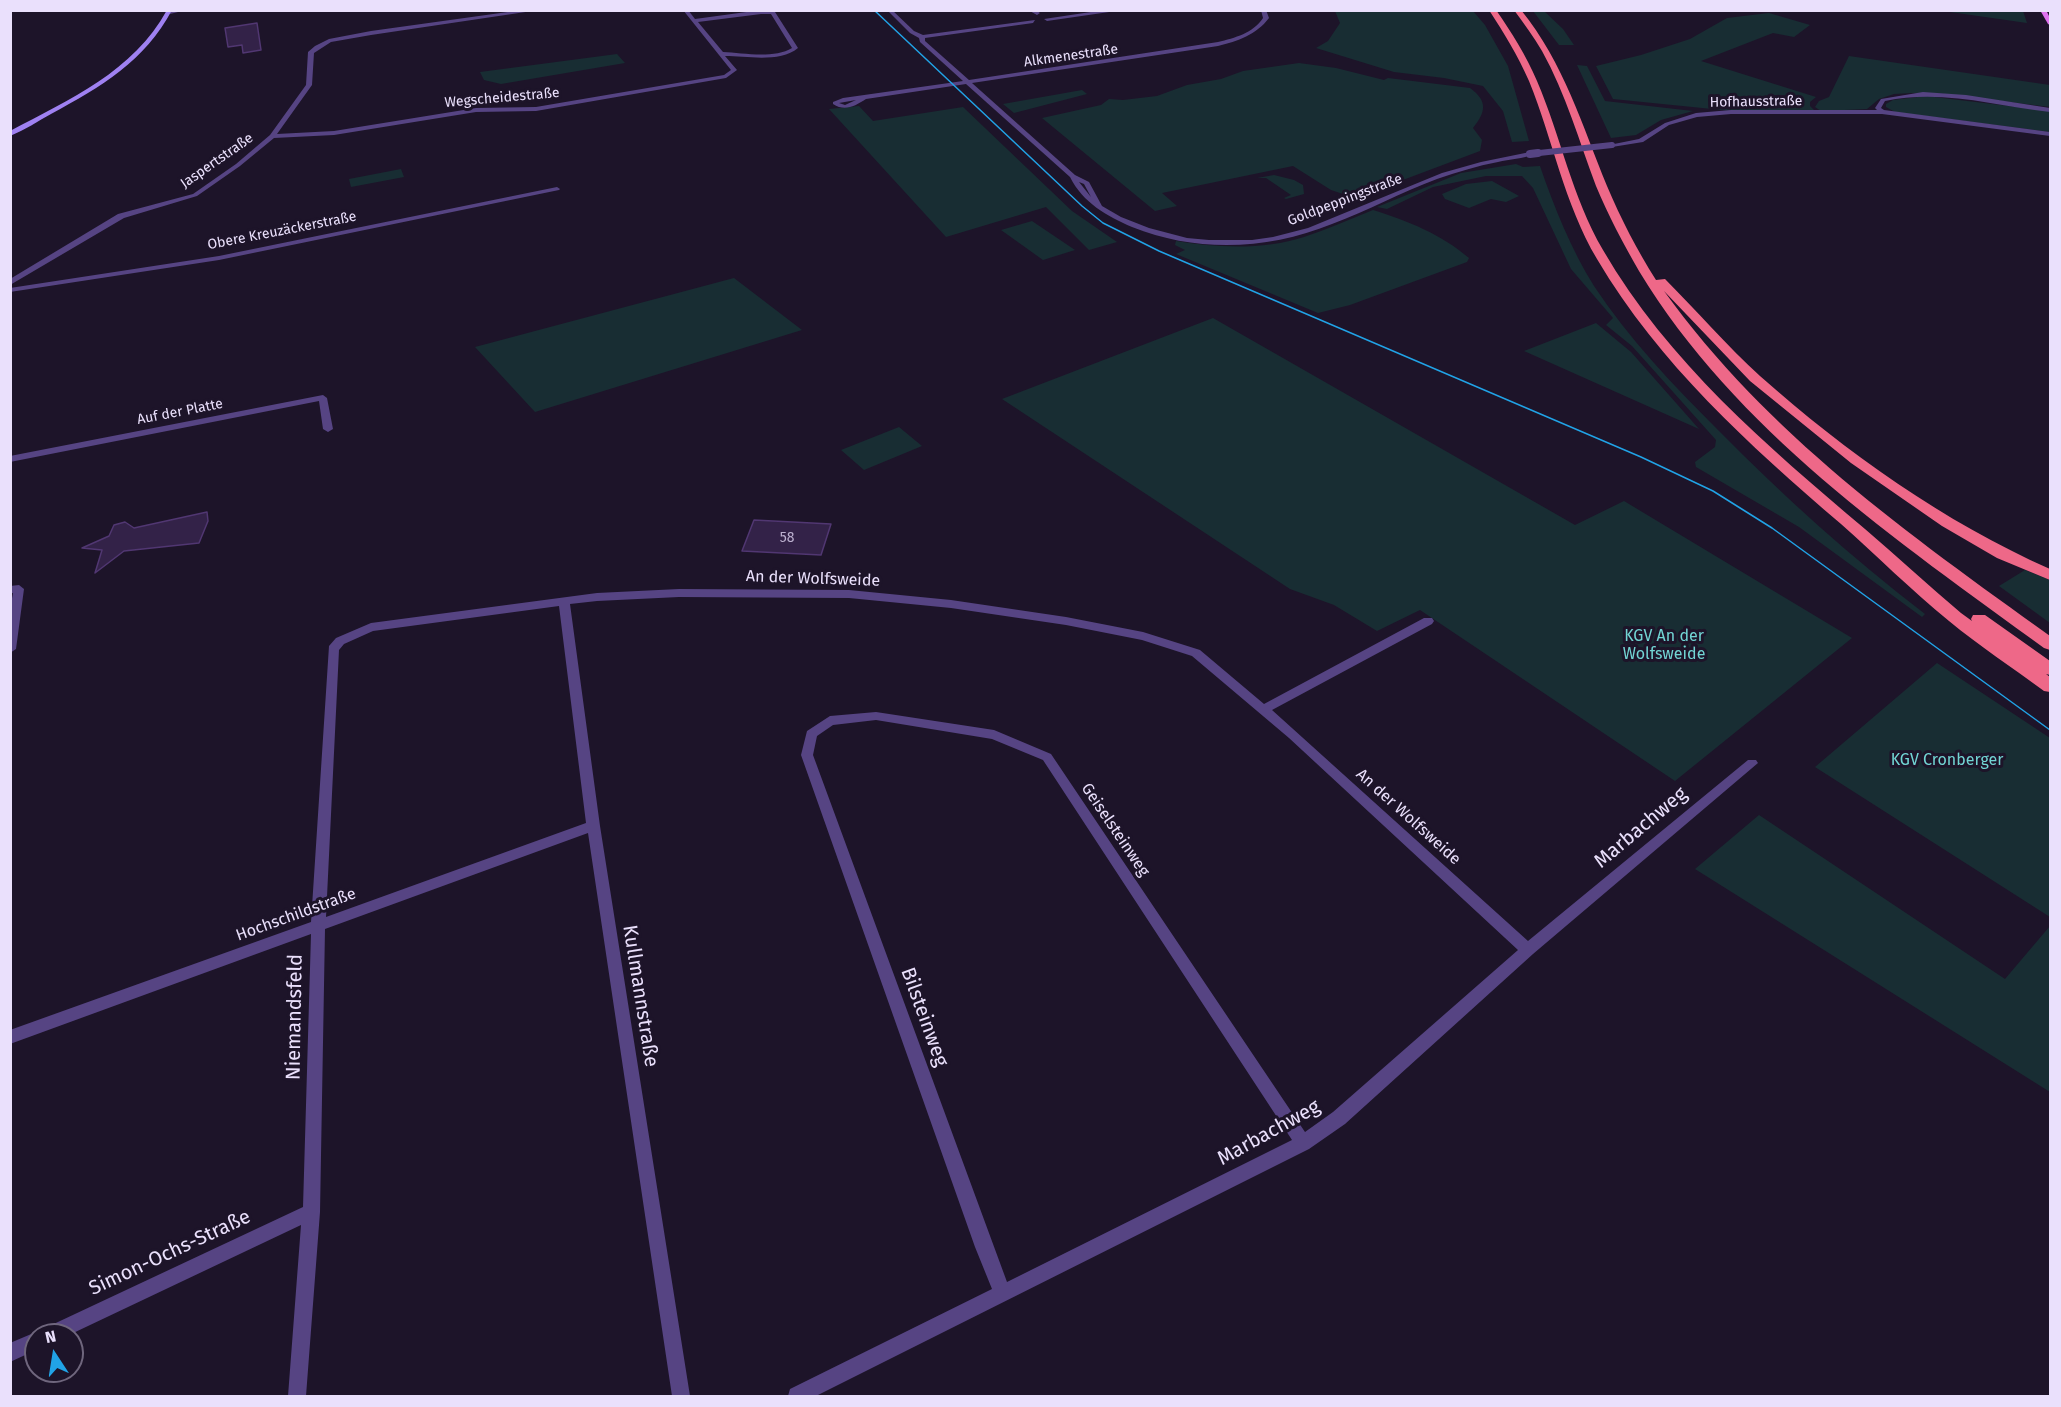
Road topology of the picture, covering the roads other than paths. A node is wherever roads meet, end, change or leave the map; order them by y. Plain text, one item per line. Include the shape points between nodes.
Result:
1 (184, 10) edge
2 (537, 10) edge
3 (685, 10) edge
4 (889, 10) edge
5 (1030, 10) edge
6 (1121, 10) edge
7 (1263, 10) edge
8 (1492, 10) edge
9 (1517, 10) edge
10 (2043, 10) edge
11 (170, 11) edge
12 (1037, 13) junction
13 (1046, 17) junction
14 (1024, 19) junction
15 (694, 21) junction
16 (1033, 21) junction
17 (2050, 23) edge
18 (999, 27) junction
19 (924, 40) junction
20 (721, 54) junction
21 (968, 82) junction
22 (863, 98) dead end
23 (2050, 110) edge
24 (1882, 112) junction
25 (10, 134) edge
26 (2050, 134) edge
27 (272, 136) junction
28 (1530, 154) joint
29 (557, 189) dead end
30 (1635, 254) junction
31 (10, 283) edge
32 (10, 290) edge
33 (328, 429) dead end
34 (10, 459) edge
35 (1868, 539) junction
36 (2050, 575) edge
37 (15, 590) edge
38 (564, 601) junction
39 (1428, 621) dead end
40 (340, 640) joint
41 (2050, 644) edge
42 (10, 650) edge
43 (2050, 669) edge
44 (2050, 686) edge
45 (1264, 709) junction
46 (807, 755) joint
47 (1752, 763) dead end
48 (593, 826) junction
49 (318, 927) junction
50 (1528, 950) junction
51 (10, 1037) edge
52 (1304, 1143) junction
53 (311, 1212) junction
54 (1003, 1294) junction
55 (75, 1323) edge
56 (24, 1347) edge
57 (10, 1353) edge
58 (297, 1396) edge
59 (681, 1396) edge
60 (797, 1396) edge

1 - 11 street
2 - 27 street, Jaspertstraße via 370,33 317,46 311,52 309,85
3 - 15 street
4 - 19 street, Goldpeppingstraße
5 - 12 street
6 - 13 street
7 - 21 street, Alkmenestraße via 1266,18 1257,29 1201,48
8 - 35 highway via 1521,51 1536,85 1578,211 1613,277 1637,311 1719,407 1786,471
9 - 30 highway via 1539,38 1565,86 1601,184
10 - 17 main road
11 - 25 street via 147,45 121,68
12 - 13 street
12 - 14 street via 1024,15
13 - 16 street
14 - 16 street
14 - 18 street
15 - 20 street
15 - 20 street via 773,13 795,48 785,54
16 - 18 street
18 - 19 street via 945,33
19 - 21 street, Goldpeppingstraße
20 - 27 street, Wegscheidestraße via 734,70 726,76 536,109 476,110 334,133
21 - 22 street, Alkmenestraße
21 - 28 street, Goldpeppingstraße via 1073,176 1089,200 1136,226 1167,235 1223,242 1267,240 1310,229 1448,173
23 - 24 street via 1941,95 1912,95 1883,100 1878,108
24 - 26 street, Hofhausstraße
24 - 28 street, Hofhausstraße, bridge via 1708,114 1667,124 1641,141
27 - 31 street, Jaspertstraße via 195,195 121,216
29 - 32 street, Obere Kreuzäckerstraße via 219,258
30 - 36 highway via 1755,378 1856,460 1947,523
30 - 41 highway via 1699,348 1778,429 1916,545
33 - 34 street, Auf der Platte via 323,398
35 - 43 highway
35 - 44 highway via 1954,616
37 - 42 street
38 - 40 street, An der Wolfsweide via 371,627
38 - 45 street, An der Wolfsweide via 679,594 849,594 1049,618 1143,636 1196,652
38 - 48 street, Kullmannstraße
39 - 45 street
40 - 49 street, Niemandsfeld via 333,649
45 - 50 street, An der Wolfsweide
46 - 52 street, Geiselsteinweg via 811,734 830,721 876,716 994,735 1047,757
46 - 54 street, Bilsteinweg
47 - 50 street, Marbachweg
48 - 49 street, Hochschildstraße
48 - 59 street, Kullmannstraße
49 - 51 street, Hochschildstraße
49 - 53 street, Niemandsfeld
50 - 52 street, Marbachweg via 1339,1118
52 - 54 street, Marbachweg
53 - 55 street, Simon-Ochs-Straße
53 - 58 street, Niemandsfeld
54 - 60 street, Marbachweg
56 - 57 street

